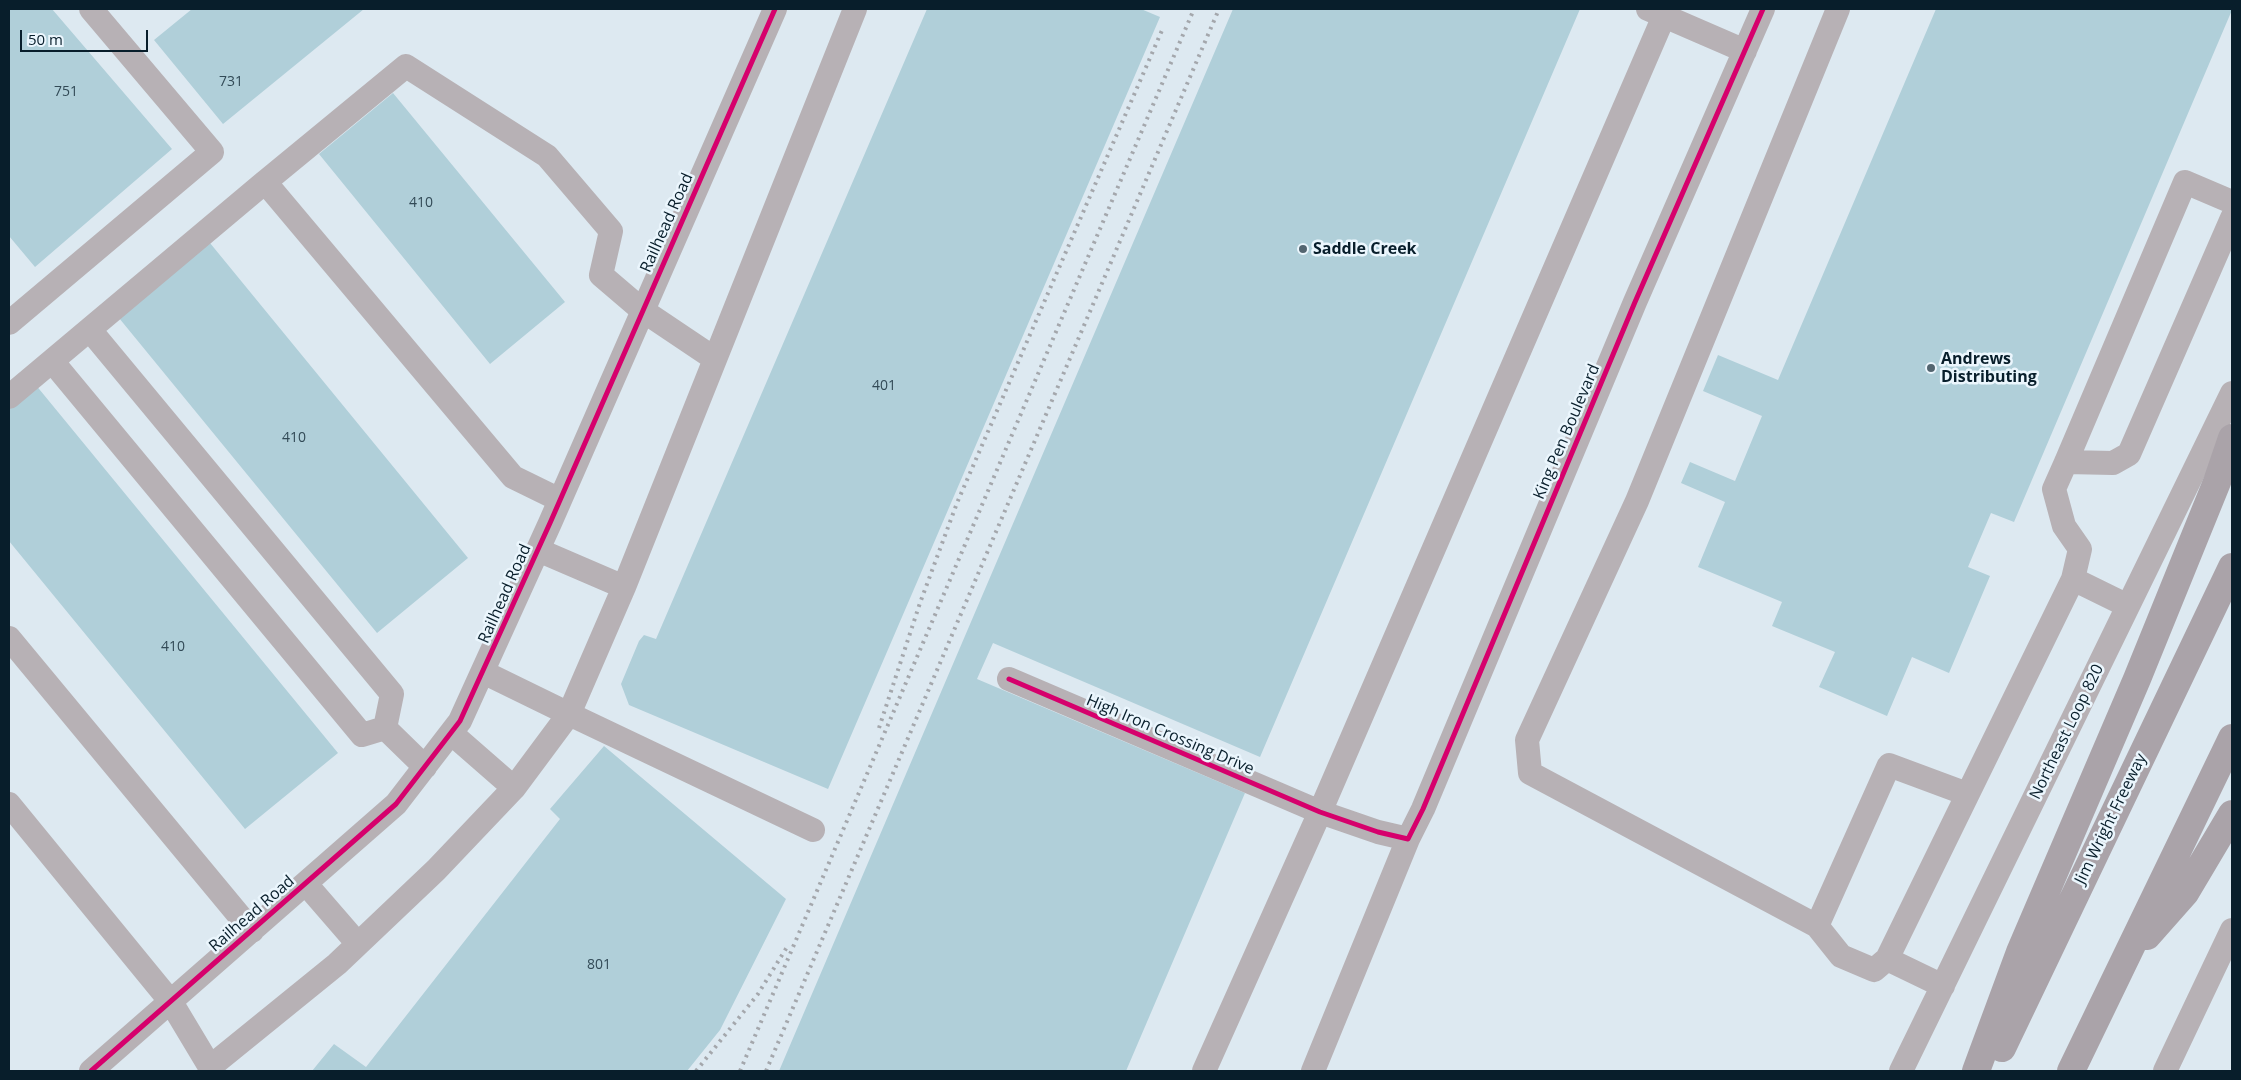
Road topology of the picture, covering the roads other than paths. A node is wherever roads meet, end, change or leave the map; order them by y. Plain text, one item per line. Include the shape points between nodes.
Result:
1 (91, 9) edge
2 (776, 9) edge
3 (855, 9) edge
4 (1763, 9) edge
5 (1838, 9) edge
6 (1660, 11) edge
7 (1744, 51) junction
8 (265, 182) junction
9 (2232, 202) edge
10 (2232, 218) edge
11 (642, 310) junction
12 (9, 323) edge
13 (90, 330) junction
14 (715, 359) junction
15 (52, 361) junction
16 (2232, 393) edge
17 (9, 397) edge
18 (2232, 438) edge
19 (2066, 462) junction
20 (560, 500) junction
21 (538, 550) junction
22 (2232, 567) edge
23 (2073, 580) junction
24 (624, 587) junction
25 (2128, 606) junction
26 (9, 638) edge
27 (483, 672) junction
28 (1009, 679) dead end
29 (568, 714) junction
30 (384, 728) junction
31 (451, 733) junction
32 (2232, 738) edge
33 (424, 767) junction
34 (514, 788) junction
35 (1968, 794) junction
36 (9, 804) edge
37 (1320, 812) junction
38 (2232, 814) edge
39 (813, 830) dead end
40 (1408, 838) junction
41 (306, 884) junction
42 (1817, 926) junction
43 (2232, 930) edge
44 (252, 931) junction
45 (358, 944) junction
46 (2127, 957) junction
47 (1887, 960) junction
48 (1943, 986) junction
49 (171, 1002) junction
50 (209, 1069) edge
51 (91, 1071) edge
52 (1204, 1071) edge
53 (1313, 1071) edge
54 (1901, 1071) edge
55 (1976, 1071) edge
56 (1990, 1071) edge
57 (2071, 1071) edge
58 (2165, 1071) edge

1 - 12 street via 212,152
2 - 11 street, Railhead Road
3 - 14 street
4 - 7 street, King Pen Boulevard
5 - 42 street via 1637,501 1527,740 1530,773
6 - 7 street
6 - 37 street
7 - 40 street, King Pen Boulevard
8 - 11 street via 406,66 547,156 611,231 601,275
8 - 13 street
8 - 20 street via 513,477
9 - 19 street via 2185,182
10 - 19 street via 2129,454 2113,463
11 - 14 street
11 - 20 street, Railhead Road
13 - 15 street
13 - 30 street via 392,694
14 - 24 street
15 - 17 street
15 - 30 street via 362,735
16 - 25 street, Northeast Loop 820
18 - 55 highway via 2137,679 2020,952
19 - 23 street via 2054,489 2064,526 2080,549
20 - 21 street, Railhead Road
21 - 24 street
21 - 27 street, Railhead Road
22 - 56 highway, Jim Wright Freeway
23 - 25 street
23 - 35 street
24 - 29 street
25 - 48 street, Northeast Loop 820
26 - 44 street
27 - 29 street
27 - 31 street, Railhead Road
28 - 37 street, High Iron Crossing Drive
29 - 34 street
29 - 39 street
30 - 33 street
31 - 33 street, Railhead Road
31 - 34 street
32 - 46 highway
33 - 41 street, Railhead Road via 396,804
34 - 45 street via 436,870
35 - 42 street via 1890,765
35 - 47 street
36 - 49 street
37 - 40 street, High Iron Crossing Drive via 1378,832
37 - 52 street
38 - 46 highway via 2185,893
40 - 53 street, King Pen Boulevard
41 - 44 street, Railhead Road
41 - 45 street
42 - 47 street via 1841,956 1874,970
43 - 58 street
44 - 49 street, Railhead Road
45 - 50 street
46 - 57 highway
47 - 48 street
48 - 54 street, Northeast Loop 820
49 - 50 street
49 - 51 street, Railhead Road

